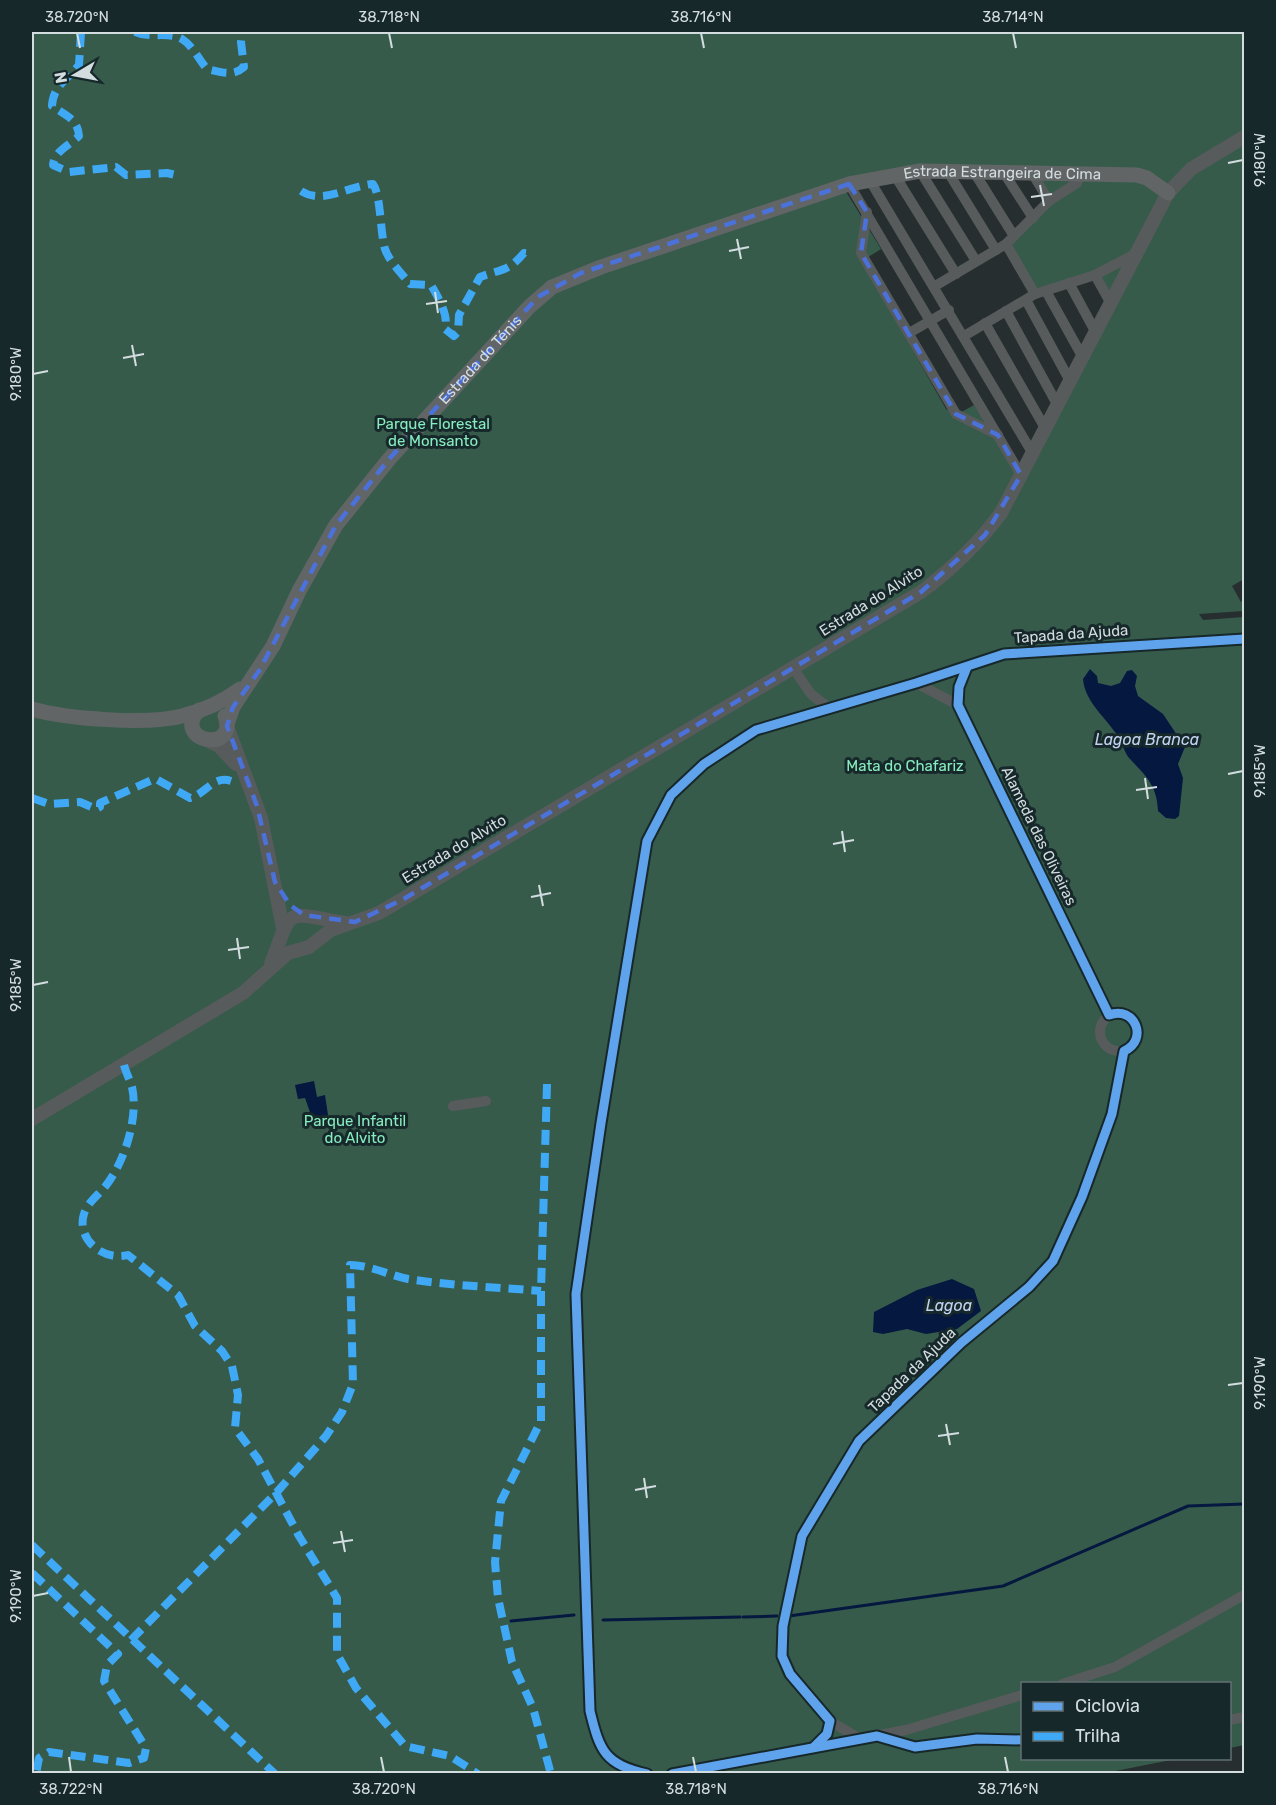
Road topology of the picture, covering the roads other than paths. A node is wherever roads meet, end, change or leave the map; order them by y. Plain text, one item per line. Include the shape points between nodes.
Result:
1 (1245, 137) edge
2 (920, 171) junction
3 (948, 172) junction
4 (974, 172) junction
5 (1004, 173) junction
6 (1032, 173) junction
7 (894, 174) junction
8 (1082, 174) junction
9 (869, 179) junction
10 (842, 186) junction
11 (1168, 193) junction
12 (1049, 201) junction
13 (867, 212) junction
14 (1033, 218) junction
15 (1010, 240) junction
16 (996, 250) junction
17 (1137, 253) junction
18 (976, 261) junction
19 (956, 274) junction
20 (1095, 275) junction
21 (1068, 283) junction
22 (935, 286) junction
23 (1036, 295) junction
24 (1110, 302) junction
25 (949, 310) junction
26 (1006, 311) junction
27 (930, 320) junction
28 (985, 324) junction
29 (1095, 331) junction
30 (909, 333) junction
31 (964, 336) junction
32 (1082, 356) junction
33 (1070, 381) junction
34 (1057, 404) junction
35 (1045, 428) junction
36 (998, 435) junction
37 (1033, 453) junction
38 (1021, 475) junction
39 (1245, 639) edge
40 (967, 667) junction
41 (793, 668) junction
42 (916, 683) junction
43 (248, 684) junction
44 (811, 694) junction
45 (958, 705) junction
46 (203, 708) junction
47 (830, 708) junction
48 (32, 709) edge
49 (801, 716) junction
50 (154, 720) junction
51 (227, 725) junction
52 (202, 738) junction
53 (244, 773) junction
54 (275, 882) junction
55 (306, 916) junction
56 (347, 924) junction
57 (283, 931) junction
58 (315, 940) junction
59 (299, 950) junction
60 (270, 967) junction
61 (1109, 1015) junction
62 (1124, 1051) junction
63 (486, 1101) dead end
64 (453, 1106) dead end
65 (32, 1119) edge
66 (1245, 1595) edge
67 (1065, 1682) edge
68 (1021, 1696) edge
69 (830, 1721) junction
70 (877, 1736) junction
71 (860, 1739) junction
72 (1021, 1740) edge
73 (814, 1747) junction
74 (647, 1773) edge
75 (672, 1773) edge

1 - 11 street, Estrada do Alvito via 1191,169
2 - 3 main road, Estrada Estrangeira de Cima
2 - 7 main road, Estrada Estrangeira de Cima
2 - 18 street
3 - 4 main road, Estrada Estrangeira de Cima
3 - 16 street
4 - 5 main road, Estrada Estrangeira de Cima
4 - 15 street
5 - 6 main road, Estrada Estrangeira de Cima
5 - 14 street
6 - 8 main road, Estrada Estrangeira de Cima
6 - 12 street
7 - 9 main road, Estrada Estrangeira de Cima
7 - 19 street
8 - 11 main road, Estrada Estrangeira de Cima via 1141,175
8 - 12 street via 1077,183
9 - 10 main road, Estrada Estrangeira de Cima
9 - 22 street
10 - 13 street
10 - 43 main road, Estrada do Ténis via 581,273 538,297 390,458 336,525 273,646
11 - 17 street, Estrada do Alvito
12 - 14 street
13 - 27 street
13 - 30 street via 861,253
14 - 15 street
15 - 16 street
15 - 23 street
16 - 18 street
17 - 20 street
17 - 24 street, Estrada do Alvito
18 - 19 street
19 - 22 street
20 - 21 street
20 - 24 street
21 - 23 street
21 - 29 street
22 - 25 street
23 - 26 street
23 - 32 street
23 - 33 street
24 - 29 street, Estrada do Alvito
25 - 27 street
25 - 31 street
26 - 28 street
26 - 34 street
27 - 30 street
27 - 36 street
28 - 31 street
28 - 35 street
29 - 32 street, Estrada do Alvito
30 - 36 street via 956,414
31 - 37 street
32 - 33 street, Estrada do Alvito
33 - 34 street, Estrada do Alvito
34 - 35 street, Estrada do Alvito
35 - 37 street, Estrada do Alvito
36 - 38 street
37 - 38 street, Estrada do Alvito
38 - 41 street, Estrada do Alvito via 985,535 949,571 921,592
39 - 40 street, Tapada da Ajuda via 1023,651
40 - 42 street, Tapada da Ajuda
40 - 45 street via 959,687
41 - 44 street
41 - 56 street, Estrada do Alvito via 379,913
42 - 45 street
42 - 47 street, Tapada da Ajuda
43 - 46 main road, Estrada do Ténis
43 - 51 main road, Estrada do Ténis
44 - 47 street
44 - 49 street
45 - 61 street, Alameda das Oliveiras
46 - 50 main road, Estrada do Ténis via 183,716
46 - 51 main road via 221,711
46 - 52 main road via 192,722
47 - 49 street, Tapada da Ajuda
48 - 50 main road via 46,714
49 - 74 street, Tapada da Ajuda via 756,730 704,764 671,795 647,841 576,1294 590,1711 606,1755 623,1768
50 - 52 main road via 185,728
51 - 52 main road via 220,738
51 - 53 street
52 - 53 street via 226,752
53 - 54 street via 261,818
54 - 55 street via 290,905
54 - 57 street
55 - 56 street, Estrada do Alvito
55 - 57 street via 291,917
55 - 58 street via 317,930
56 - 58 street, Estrada do Alvito
57 - 59 street via 289,946
57 - 60 street, Estrada do Alvito
58 - 59 street, Estrada do Alvito
59 - 60 street, Estrada do Alvito
60 - 65 street, Estrada do Alvito via 243,993
61 - 62 street via 1100,1027 1100,1037 1109,1049
61 - 62 street via 1124,1014 1136,1023 1137,1037
62 - 69 street, Tapada da Ajuda via 1112,1114 1082,1197 1053,1261 859,1441 802,1536 783,1626 782,1656 790,1674
63 - 64 street
66 - 67 street via 1115,1667
68 - 70 street
69 - 71 street, Tapada da Ajuda
69 - 73 street via 827,1734
70 - 71 street
70 - 72 street via 915,1747 977,1739
71 - 73 street
73 - 75 street

